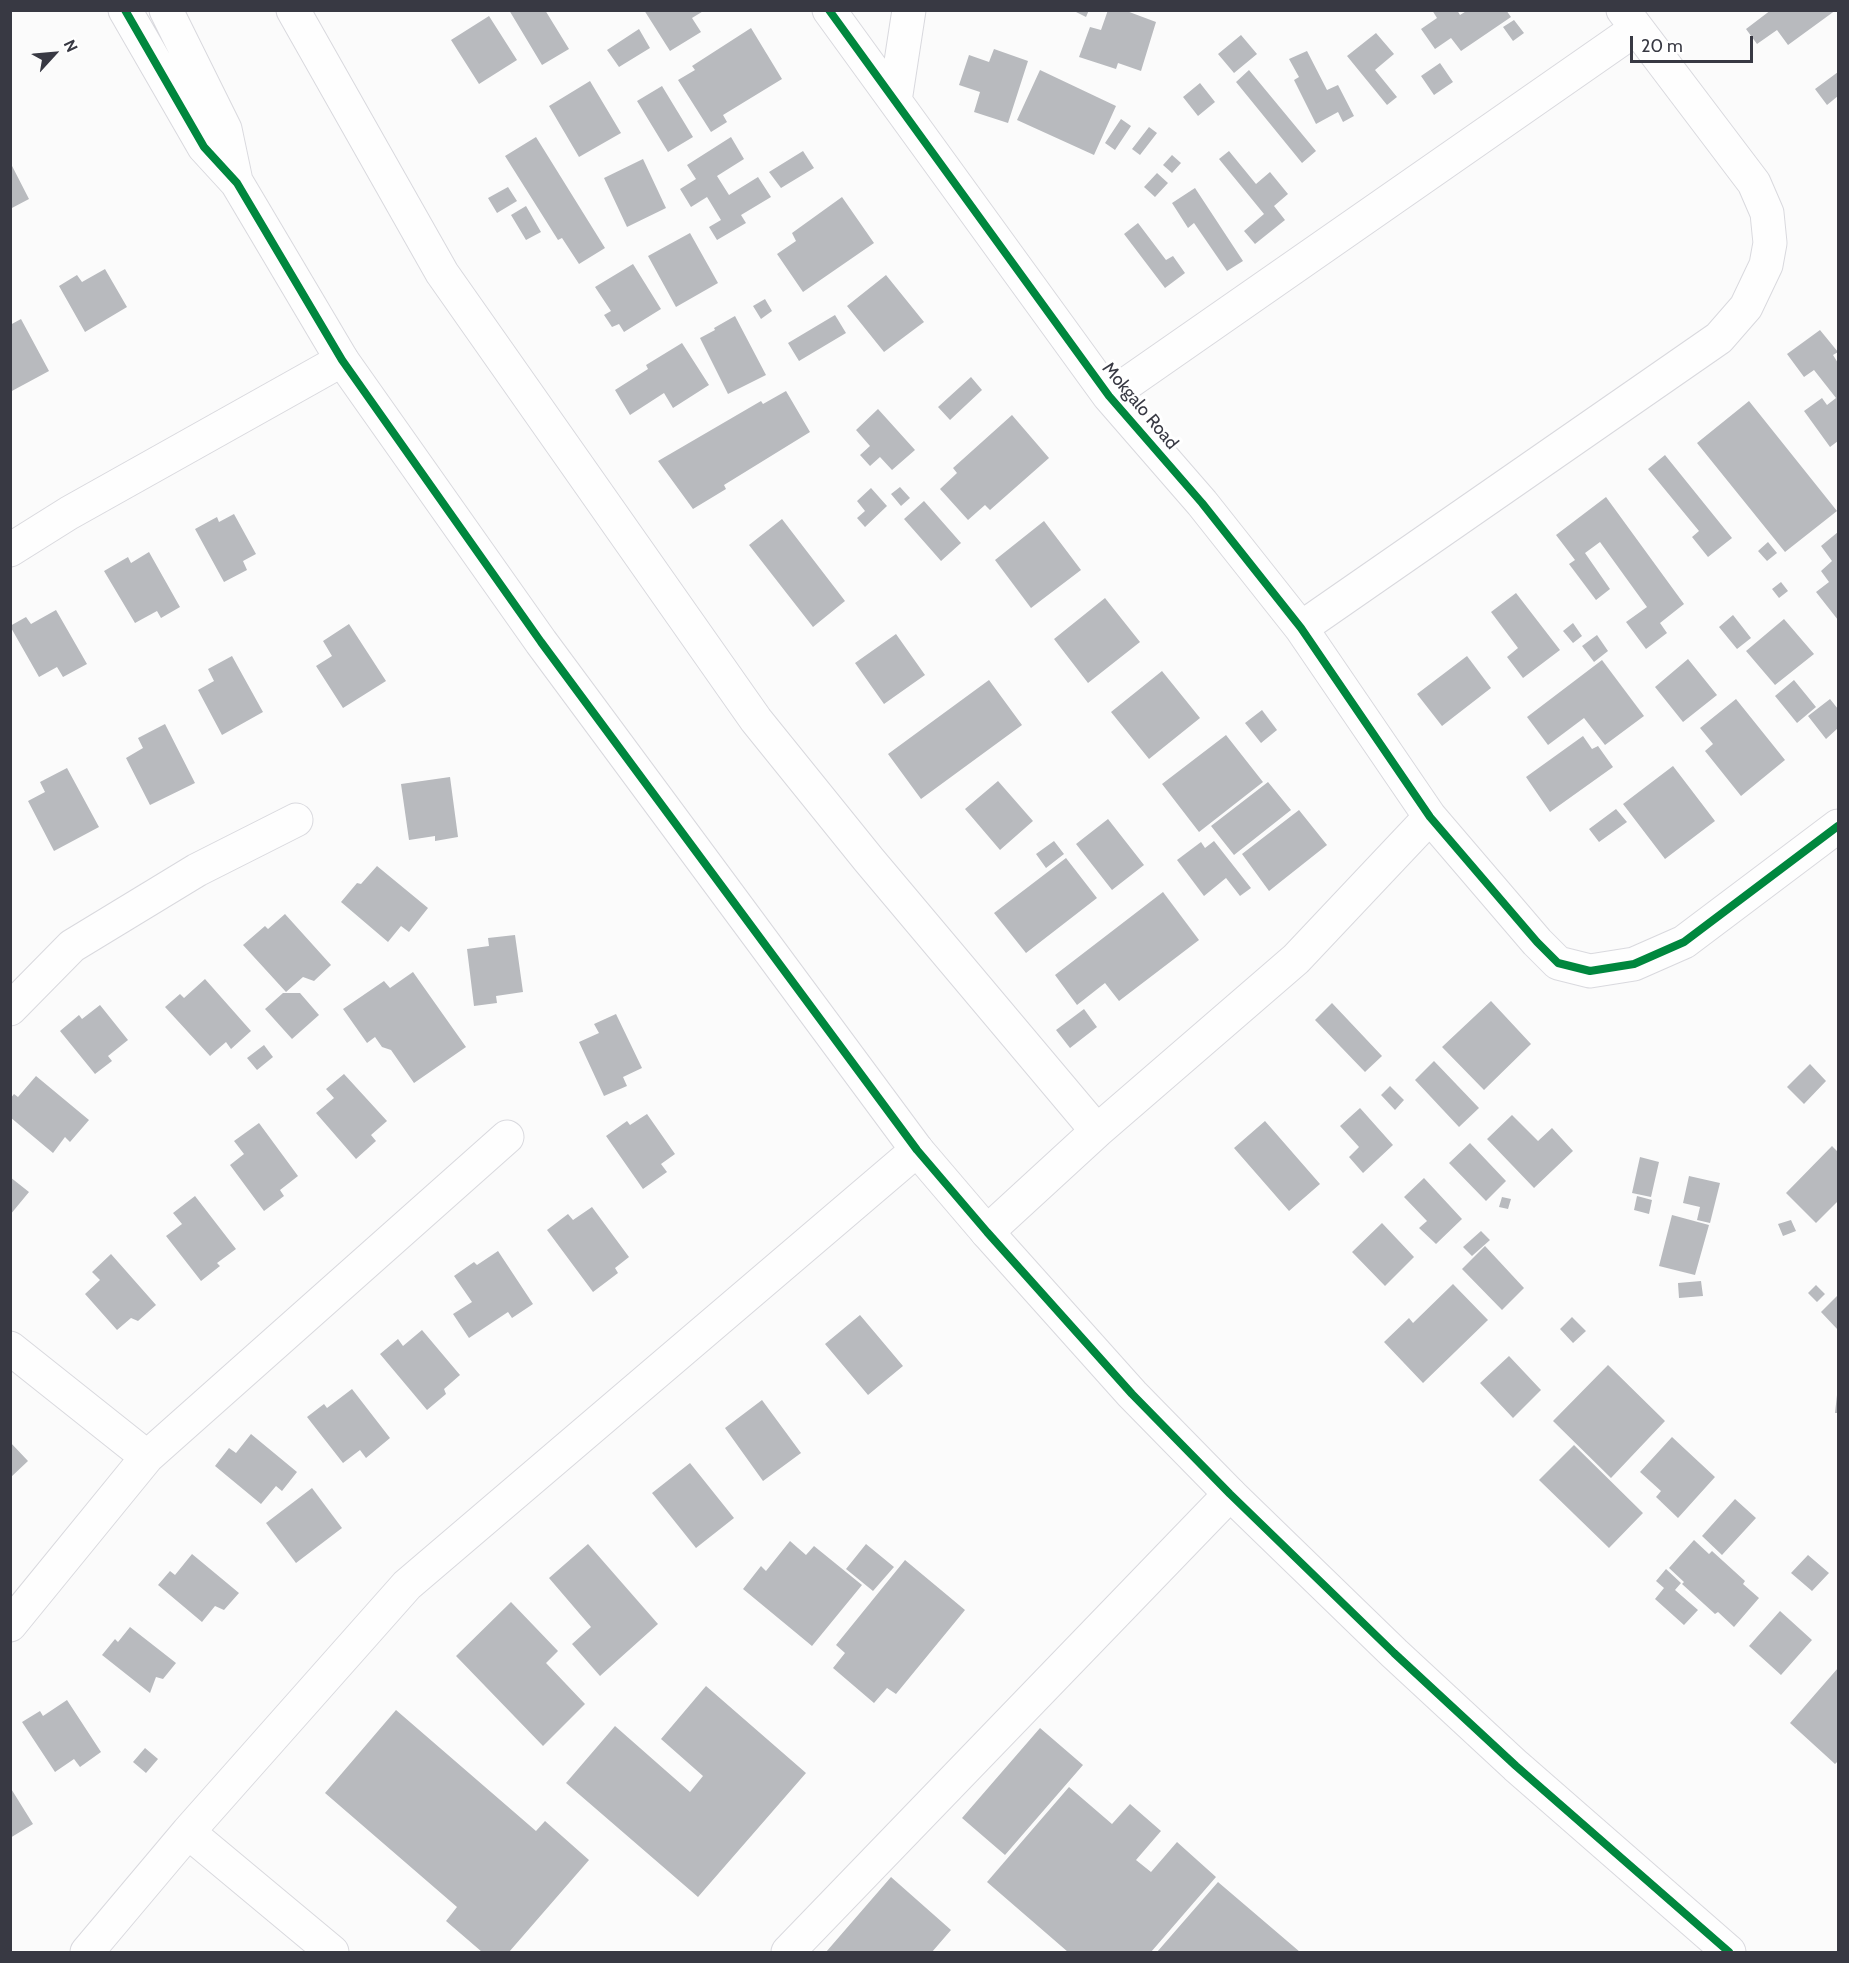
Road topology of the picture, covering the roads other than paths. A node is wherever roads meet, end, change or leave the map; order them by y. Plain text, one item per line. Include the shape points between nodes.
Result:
1 (125, 10) edge
2 (166, 10) edge
3 (292, 10) edge
4 (829, 10) edge
5 (909, 10) edge
6 (1629, 20) edge
7 (895, 101) junction
8 (237, 183) junction
9 (342, 360) junction
10 (1109, 396) junction
11 (10, 550) edge
12 (1301, 628) junction
13 (1430, 817) junction
14 (296, 820) dead end
15 (1839, 826) edge
16 (10, 1009) edge
17 (1096, 1131) junction
18 (507, 1137) dead end
19 (917, 1150) junction
20 (987, 1232) junction
21 (10, 1348) edge
22 (147, 1457) junction
23 (1230, 1494) junction
24 (10, 1625) edge
25 (188, 1833) junction
26 (87, 1953) edge
27 (332, 1953) edge
28 (788, 1953) edge
29 (1729, 1953) edge

1 - 8 street via 204,147
2 - 8 street via 225,129
3 - 17 street via 442,273 756,720
4 - 7 street, Mokgalo Road
5 - 7 street
6 - 10 street
6 - 12 street via 1754,183 1767,213 1770,243 1766,266 1746,307 1719,338
7 - 10 street, Mokgalo Road
8 - 9 street
9 - 11 street
9 - 19 street via 541,642
10 - 12 street, Mokgalo Road via 1202,503
12 - 13 street, Mokgalo Road
13 - 15 street, Mokgalo Road via 1558,963 1590,971 1634,964 1684,942
13 - 17 street via 1296,959
14 - 16 street via 196,870 72,946
17 - 20 street
18 - 22 street
19 - 20 street
19 - 25 street via 407,1585
20 - 23 street via 1132,1394
21 - 22 street
22 - 24 street
23 - 28 street
23 - 29 street via 1516,1766
25 - 26 street
25 - 27 street

